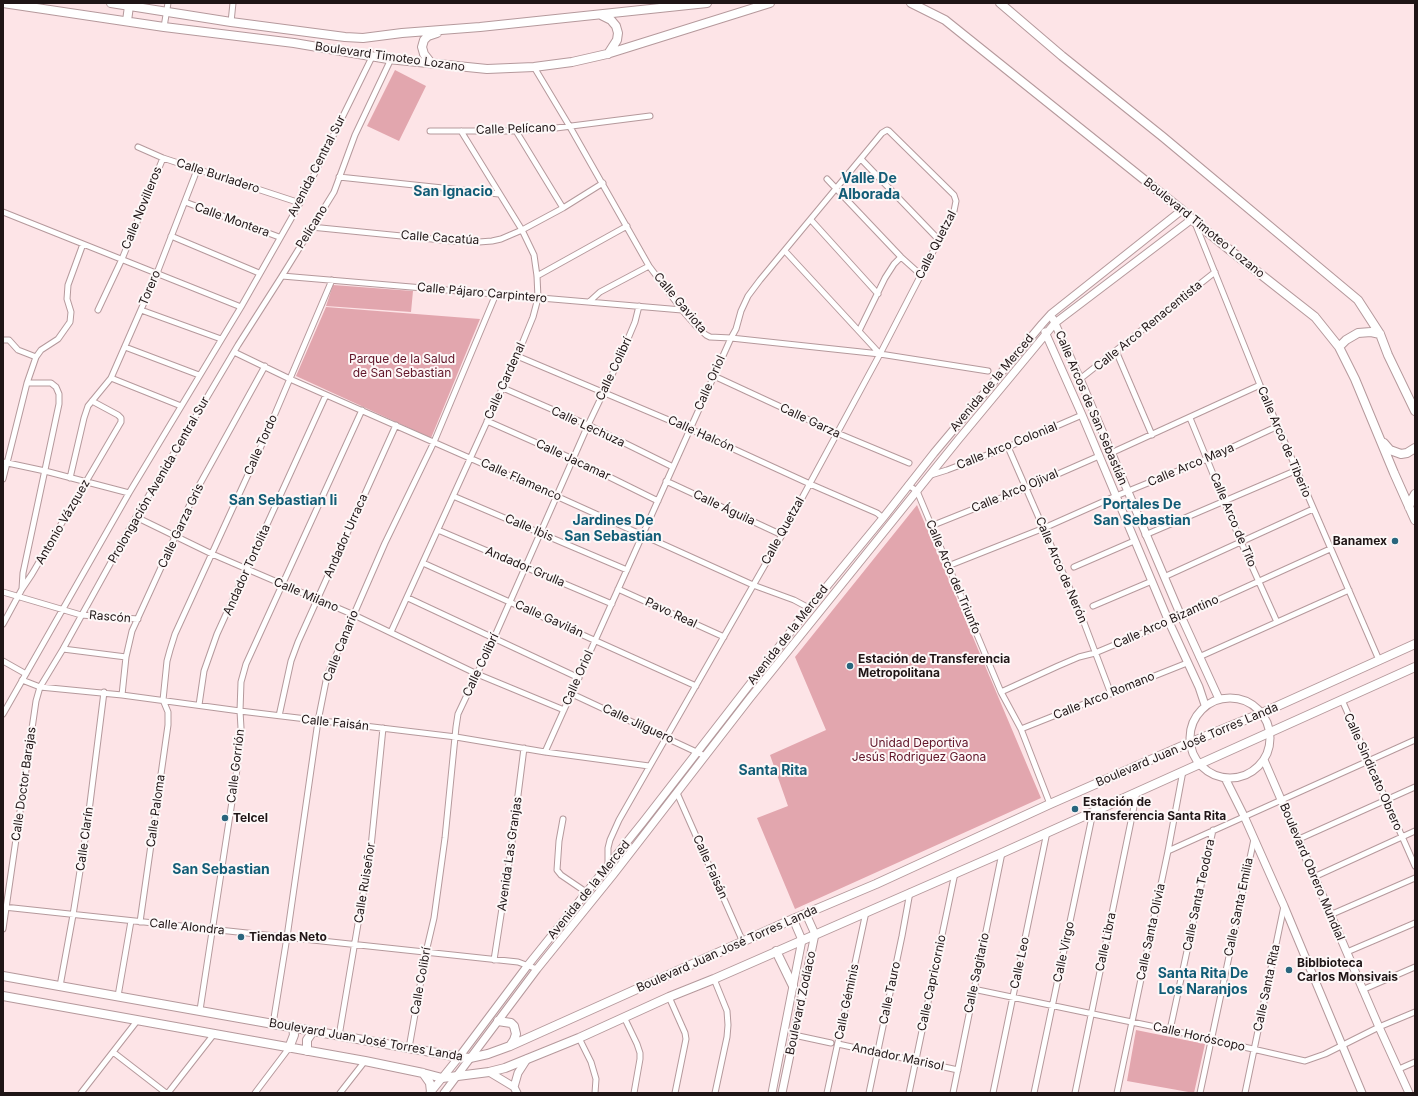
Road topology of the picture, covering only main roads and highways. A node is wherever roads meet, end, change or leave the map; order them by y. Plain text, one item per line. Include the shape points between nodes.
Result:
1 (3, 3) edge
2 (111, 3) edge
3 (707, 3) edge
4 (770, 3) edge
5 (911, 3) edge
6 (1000, 3) edge
7 (129, 6) junction
8 (925, 6) edge
9 (167, 7) edge
10 (601, 15) junction
11 (127, 22) junction
12 (449, 30) junction
13 (607, 54) junction
14 (431, 63) junction
15 (1380, 334) junction
16 (1339, 347) junction
17 (1415, 411) edge
18 (1380, 438) junction
19 (1415, 448) edge
20 (1415, 494) edge
21 (1409, 507) junction
22 (1415, 520) edge
23 (1415, 644) edge
24 (1415, 668) edge
25 (776, 951) junction
26 (3, 976) edge
27 (793, 986) road end
28 (3, 996) edge
29 (498, 1021) road end
30 (293, 1027) junction
31 (313, 1031) junction
32 (510, 1046) junction
33 (288, 1048) junction
34 (307, 1051) junction
35 (423, 1073) junction
36 (431, 1093) edge

1 - 11 main road, Boulevard Timoteo Lozano
2 - 7 main road, Boulevard Timoteo Lozano
3 - 10 main road, Boulevard Timoteo Lozano
4 - 13 main road, Boulevard Timoteo Lozano
5 - 8 main road, Boulevard Timoteo Lozano
6 - 15 main road via 1344,287 1358,300
7 - 9 main road, Boulevard Timoteo Lozano
7 - 11 main road
8 - 16 main road, Boulevard Timoteo Lozano via 1315,317
9 - 12 main road, Boulevard Timoteo Lozano via 231,22 345,37 363,38
10 - 12 main road, Boulevard Timoteo Lozano
10 - 13 main road via 611,20 618,33 614,47
11 - 14 main road, Boulevard Timoteo Lozano
12 - 14 main road via 432,34 424,40 424,54
13 - 14 main road, Boulevard Timoteo Lozano via 534,67 487,69
15 - 16 main road via 1358,334
15 - 17 main road
16 - 18 main road, Boulevard Timoteo Lozano via 1356,379
18 - 19 main road via 1395,453 1407,453
18 - 21 main road, Boulevard Timoteo Lozano
20 - 21 main road
21 - 22 main road, Boulevard Timoteo Lozano
23 - 32 main road, Boulevard Juan José Torres Landa
24 - 25 main road, Boulevard Juan José Torres Landa
25 - 27 main road
25 - 35 main road, Boulevard Juan José Torres Landa via 505,1068 442,1078
26 - 30 main road, Boulevard Juan José Torres Landa
28 - 33 main road, Boulevard Juan José Torres Landa
29 - 32 main road via 511,1022 514,1026 516,1034
30 - 31 main road, Boulevard Juan José Torres Landa
30 - 33 main road via 294,1035
31 - 32 main road, Boulevard Juan José Torres Landa via 470,1058
31 - 34 main road via 307,1040
33 - 34 main road, Boulevard Juan José Torres Landa
34 - 35 main road, Boulevard Juan José Torres Landa
35 - 36 main road via 428,1080

